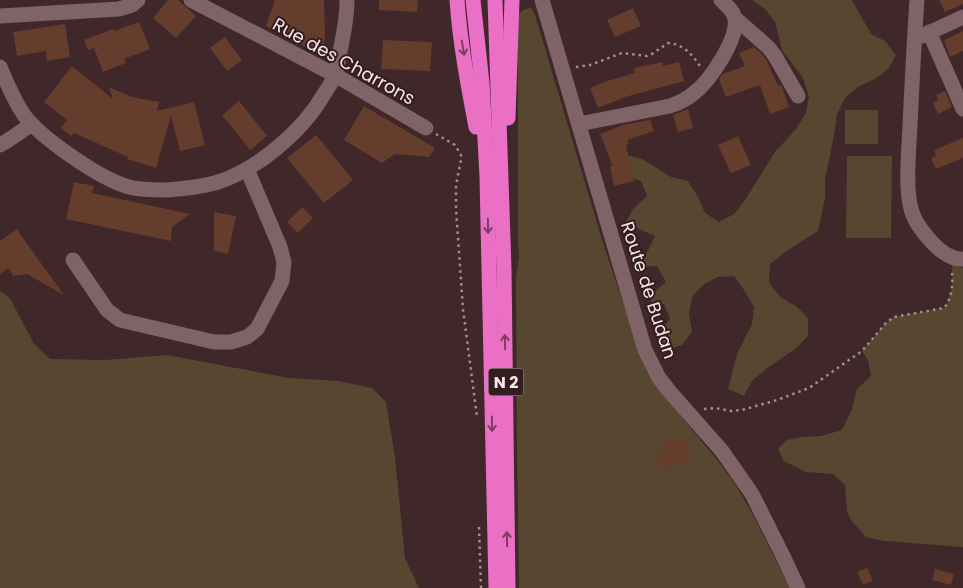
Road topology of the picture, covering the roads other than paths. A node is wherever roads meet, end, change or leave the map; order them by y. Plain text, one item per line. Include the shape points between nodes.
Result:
1 (138, 0) edge
2 (191, 0) edge
3 (347, 0) edge
4 (456, 0) edge
5 (473, 0) edge
6 (495, 0) edge
7 (512, 0) edge
8 (542, 0) edge
9 (721, 0) edge
10 (917, 0) edge
11 (0, 16) edge
12 (963, 17) edge
13 (735, 18) junction
14 (929, 32) junction
15 (914, 40) junction
16 (0, 67) edge
17 (335, 75) junction
18 (798, 96) dead end
19 (963, 109) edge
20 (32, 124) junction
21 (578, 124) junction
22 (426, 128) road end
23 (0, 145) edge
24 (247, 169) junction
25 (494, 177) junction
26 (958, 258) edge
27 (72, 260) dead end
28 (496, 588) edge
29 (508, 588) edge
30 (798, 588) edge

1 - 11 street via 132,6 119,9
2 - 17 street, Rue des Charrons
3 - 17 street
4 -> 25 highway via 470,98
5 - 25 highway, N 2
6 - 25 highway, N 2
7 - 25 highway via 508,151
8 - 21 street, Route de Budan
9 - 13 street
10 - 15 street
12 - 14 street
13 - 18 street via 769,48
13 - 21 street via 730,43 708,78 693,94 677,104
14 - 15 street
14 - 19 street
15 - 26 street via 909,147 912,211 927,236 942,251
16 - 20 street via 16,102
17 - 22 street, Rue des Charrons
17 - 24 street via 316,108 288,139
20 - 23 street
20 - 24 street via 78,161 128,187 177,190 215,183
21 - 30 street, Route de Budan via 645,350 659,378 722,451 752,494
24 - 27 street via 284,262 282,281 257,329 247,337 231,342 214,342 120,320 107,310
25 -> 28 highway, N 2
29 -> 25 highway, N 2 via 504,270

